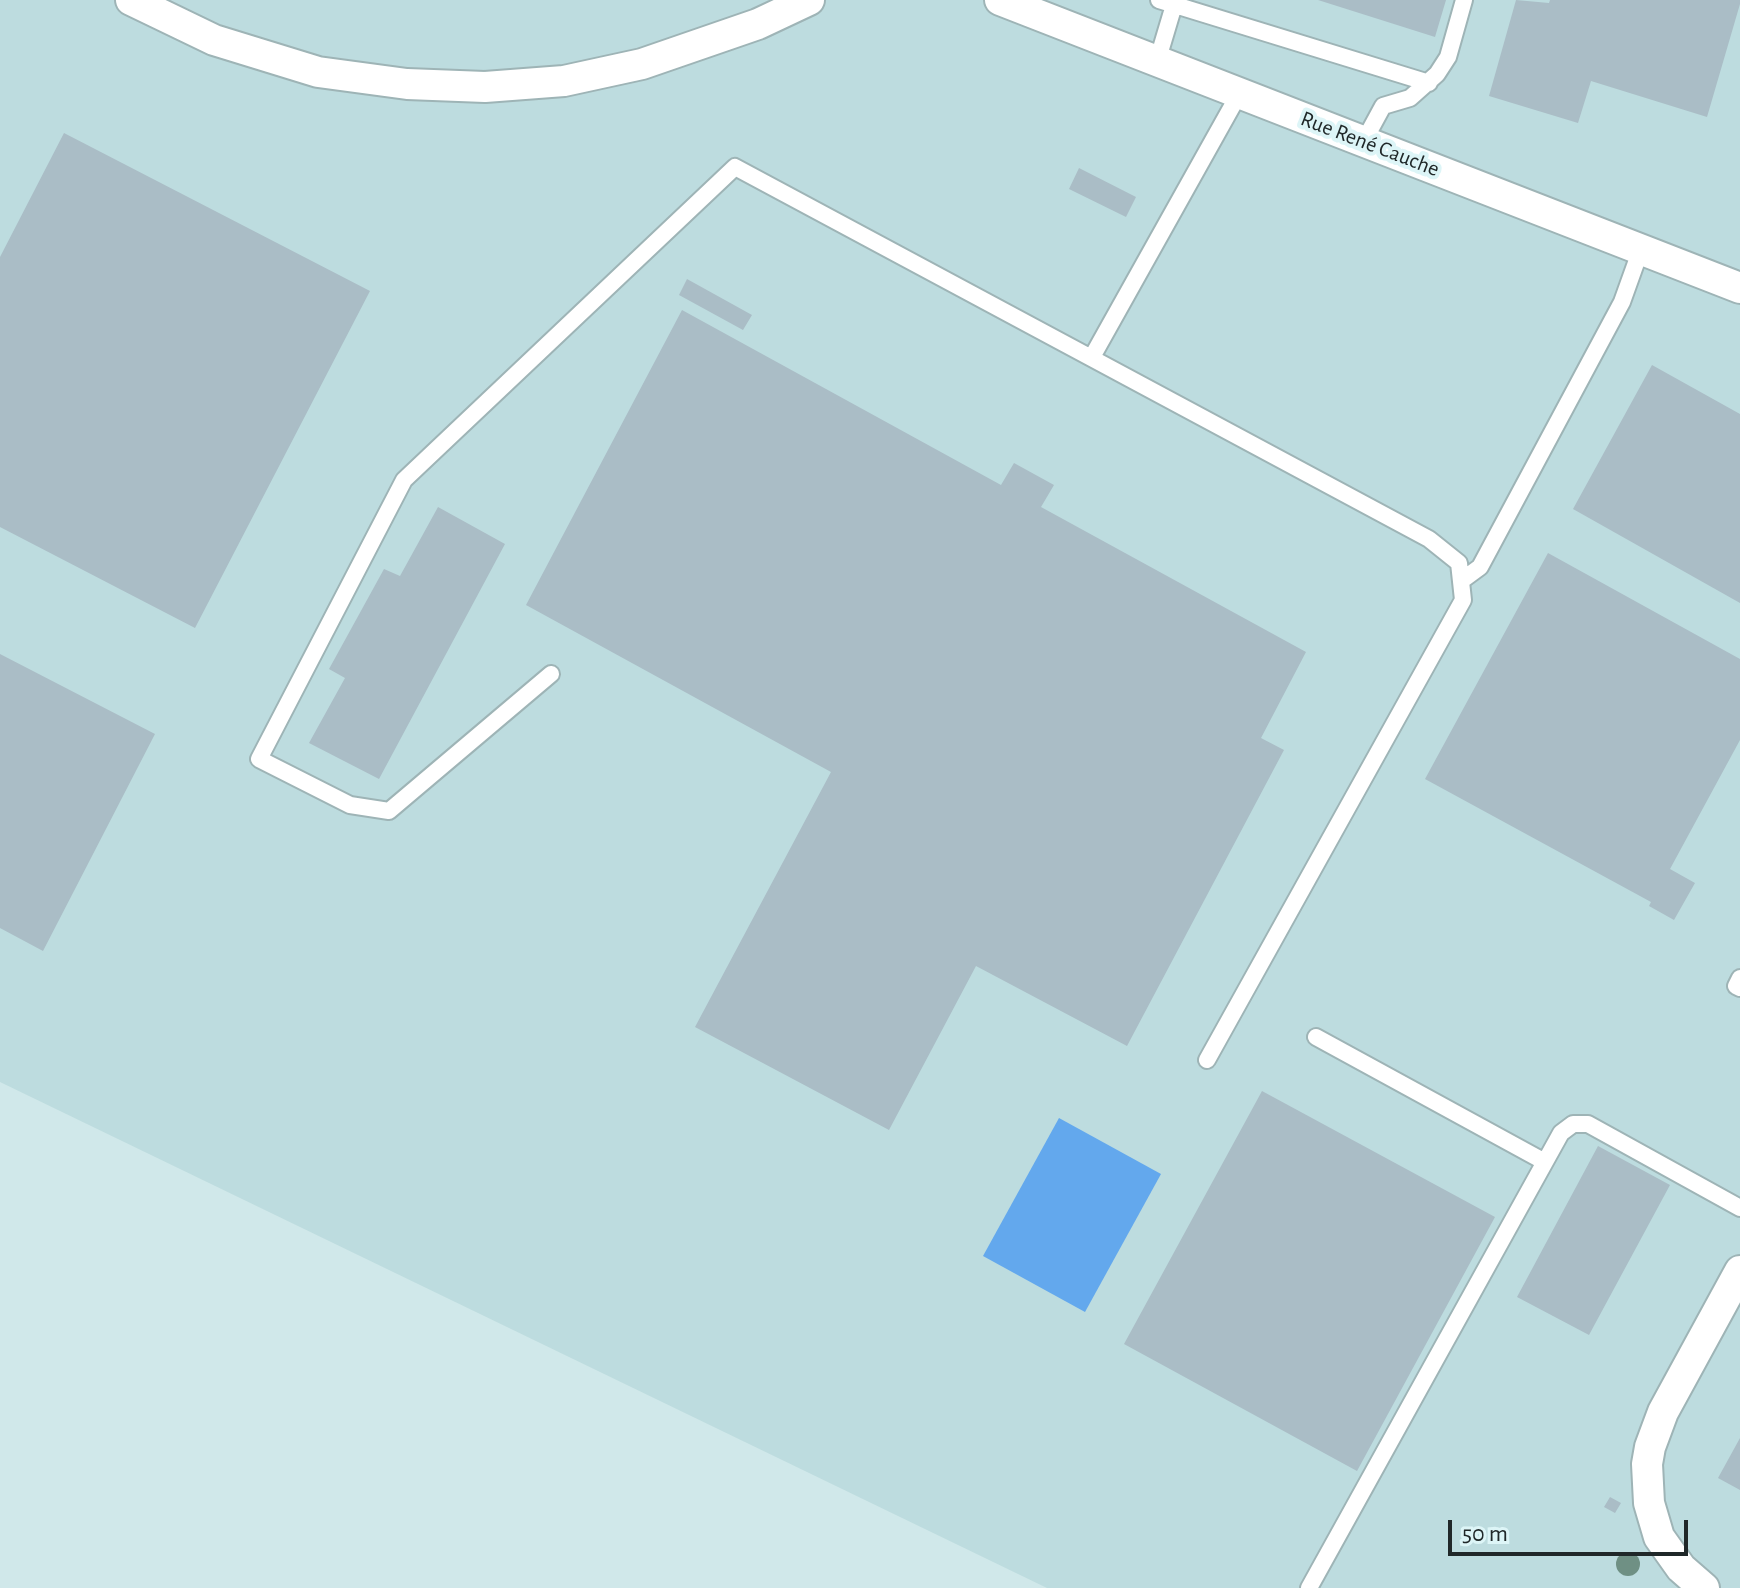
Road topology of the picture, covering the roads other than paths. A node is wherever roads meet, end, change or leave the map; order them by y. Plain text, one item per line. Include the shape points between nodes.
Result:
1 (131, 0) edge
2 (809, 0) edge
3 (1000, 0) edge
4 (1464, 0) edge
5 (1166, 2) edge
6 (1157, 62) junction
7 (1429, 83) junction
8 (1239, 94) junction
9 (1364, 141) junction
10 (1641, 249) junction
11 (1740, 288) edge
12 (1092, 357) junction
13 (1461, 581) junction
14 (551, 674) dead end
15 (1740, 978) edge
16 (1740, 988) edge
17 (1316, 1037) dead end
18 (1207, 1060) dead end
19 (1545, 1162) junction
20 (1740, 1208) edge
21 (1740, 1271) edge
22 (1309, 1588) edge
23 (1704, 1588) edge

1 - 2 street via 214,40 318,72 485,87 564,81 642,64 758,24
3 - 6 street, Rue René Cauche
4 - 7 lane via 1448,57
5 - 6 lane
5 - 7 lane
6 - 8 street, Rue René Cauche
7 - 9 lane via 1410,98 1383,106
8 - 9 street, Rue René Cauche
8 - 12 lane
9 - 10 street, Rue René Cauche
10 - 11 street, Rue René Cauche
10 - 13 lane via 1622,302 1480,567
12 - 13 lane via 1429,539 1459,563
12 - 14 lane via 735,167 404,480 259,759 350,805 389,811
13 - 18 lane via 1463,600
15 - 16 lane
17 - 19 lane
19 - 20 lane via 1561,1133 1573,1124 1588,1124
19 - 22 lane
21 - 23 street via 1663,1412 1647,1464 1649,1503 1659,1537 1681,1568

